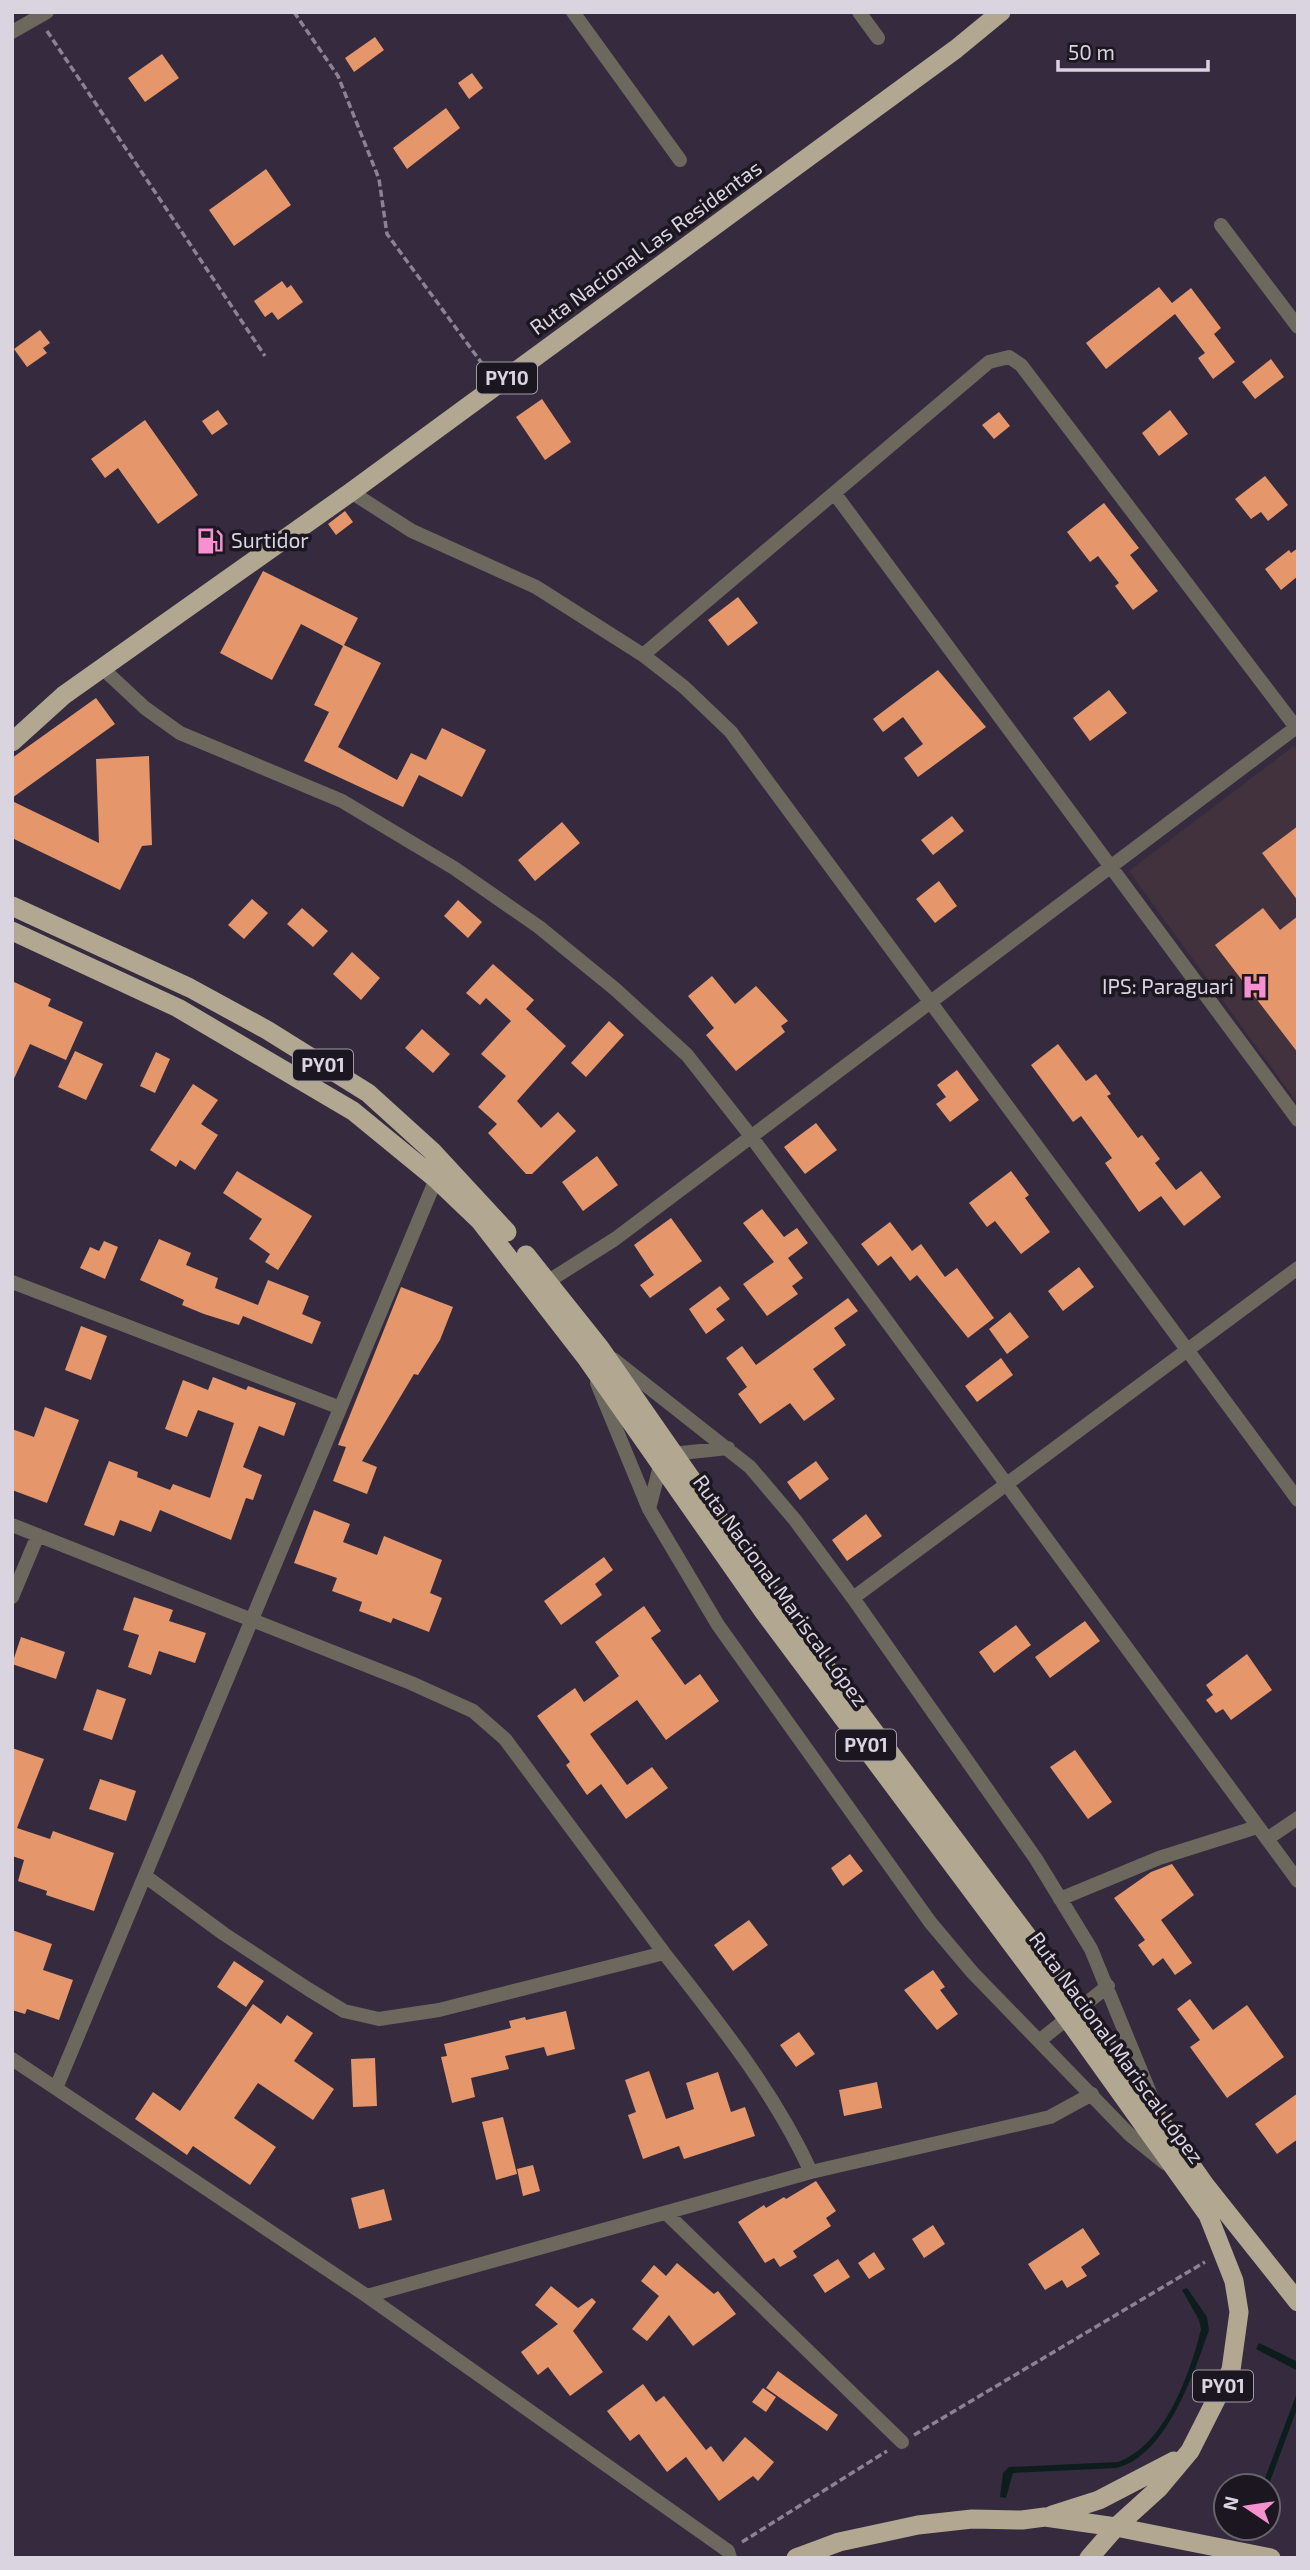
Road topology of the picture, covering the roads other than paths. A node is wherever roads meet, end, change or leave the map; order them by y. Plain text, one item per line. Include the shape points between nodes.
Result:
1 (572, 12) edge
2 (859, 12) edge
3 (1001, 12) edge
4 (43, 15) edge
5 (12, 32) edge
6 (878, 38) dead end
7 (680, 160) dead end
8 (1222, 225) dead end
9 (1298, 327) edge
10 (351, 492) junction
11 (835, 494) junction
12 (643, 655) junction
13 (101, 667) junction
14 (64, 695) junction
15 (12, 726) edge
16 (1297, 728) edge
17 (12, 742) edge
18 (1112, 866) junction
19 (12, 896) edge
20 (12, 906) edge
21 (43, 922) junction
22 (12, 931) edge
23 (931, 1002) junction
24 (1298, 1120) edge
25 (750, 1135) junction
26 (436, 1179) junction
27 (1298, 1268) edge
28 (12, 1282) edge
29 (547, 1282) junction
30 (1187, 1350) junction
31 (593, 1354) junction
32 (338, 1407) junction
33 (728, 1448) junction
34 (666, 1460) junction
35 (1007, 1485) junction
36 (1298, 1500) edge
37 (649, 1509) junction
38 (12, 1525) edge
39 (38, 1535) junction
40 (12, 1597) edge
41 (853, 1598) junction
42 (252, 1617) junction
43 (1298, 1818) edge
44 (1257, 1827) junction
45 (1267, 1839) junction
46 (145, 1876) junction
47 (1298, 1881) edge
48 (1060, 1899) junction
49 (664, 1953) junction
50 (1108, 1986) junction
51 (1074, 2013) junction
52 (1039, 2041) junction
53 (12, 2059) edge
54 (56, 2088) junction
55 (1092, 2094) junction
56 (1158, 2114) junction
57 (1174, 2169) junction
58 (811, 2172) junction
59 (666, 2213) junction
60 (366, 2296) junction
61 (1298, 2302) edge
62 (902, 2442) road end
63 (1190, 2451) junction
64 (1045, 2517) junction
65 (1116, 2527) junction
66 (729, 2554) edge
67 (796, 2558) edge
68 (1089, 2558) edge
69 (1270, 2558) edge

1 - 7 street
2 - 6 street
3 - 10 highway, Ruta Nacional Las Residentas / PY10
4 - 5 street
8 - 9 street
10 - 12 street via 412,531 536,587
10 - 13 highway, Ruta Nacional Las Residentas / PY10
11 - 12 street
11 - 16 street via 989,362 1002,356 1016,360
11 - 18 street
12 - 23 street via 731,732
13 - 14 highway, Ruta Nacional Las Residentas / PY10
13 - 25 street via 180,733 342,801 454,868 539,927 687,1055
14 - 15 highway
14 - 17 highway, Ruta Nacional Las Residentas / PY10
16 - 18 street
18 - 23 street
18 - 24 street
19 - 21 highway
20 - 21 highway, Ruta Nacional Mariscal López / PY01
21 - 29 highway, Ruta Nacional Mariscal López / PY01 via 190,988 368,1093 487,1208
22 - 26 highway, Ruta Nacional Mariscal López / PY01 via 141,989 250,1049 353,1111
23 - 25 street
23 - 30 street
25 - 29 street via 615,1239
25 - 35 street
26 - 31 highway, Ruta Nacional Mariscal López / PY01 via 502,1245
26 - 32 street
27 - 30 street
28 - 32 street
29 - 31 highway, Ruta Nacional Mariscal López / PY01
30 - 35 street
30 - 36 street
31 - 33 street
31 - 34 highway, Ruta Nacional Mariscal López / PY01
31 - 37 street
32 - 42 street
33 - 34 street
33 - 41 street via 795,1520
34 - 37 street
34 - 51 highway, Ruta Nacional Mariscal López / PY01 via 777,1602
35 - 41 street
35 - 44 street
37 - 52 street via 718,1625 930,1923
38 - 39 street
39 - 40 street
39 - 42 street
41 - 48 street
42 - 46 street
42 - 49 street via 473,1711 505,1739
43 - 45 street
44 - 45 street
44 - 48 street via 1159,1858
45 - 47 street
46 - 49 street via 223,1934 344,2011 379,2019 439,2010
46 - 54 street
48 - 50 street
49 - 58 street via 736,2045
50 - 51 street
50 - 56 street
51 - 52 street
51 - 56 highway, Ruta Nacional Mariscal López / PY01
51 - 57 highway, Ruta Nacional Mariscal López / PY01
52 - 55 street
53 - 54 street
54 - 60 street
55 - 57 street via 1129,2134
55 - 58 street via 1050,2117
56 - 61 highway, Ruta Nacional Mariscal López / PY01 via 1205,2185
57 - 63 highway, Ruta Nacional Mariscal López / PY01 via 1208,2215 1224,2248 1239,2312 1231,2370
58 - 59 street
59 - 60 street
59 - 62 street
60 - 66 street
63 - 64 highway via 1099,2500
63 - 65 highway, Ruta Nacional Mariscal López / PY01 via 1159,2488
64 - 65 highway
64 - 67 highway via 918,2525 839,2542
65 - 68 highway, Ruta Nacional Mariscal López
65 - 69 highway

